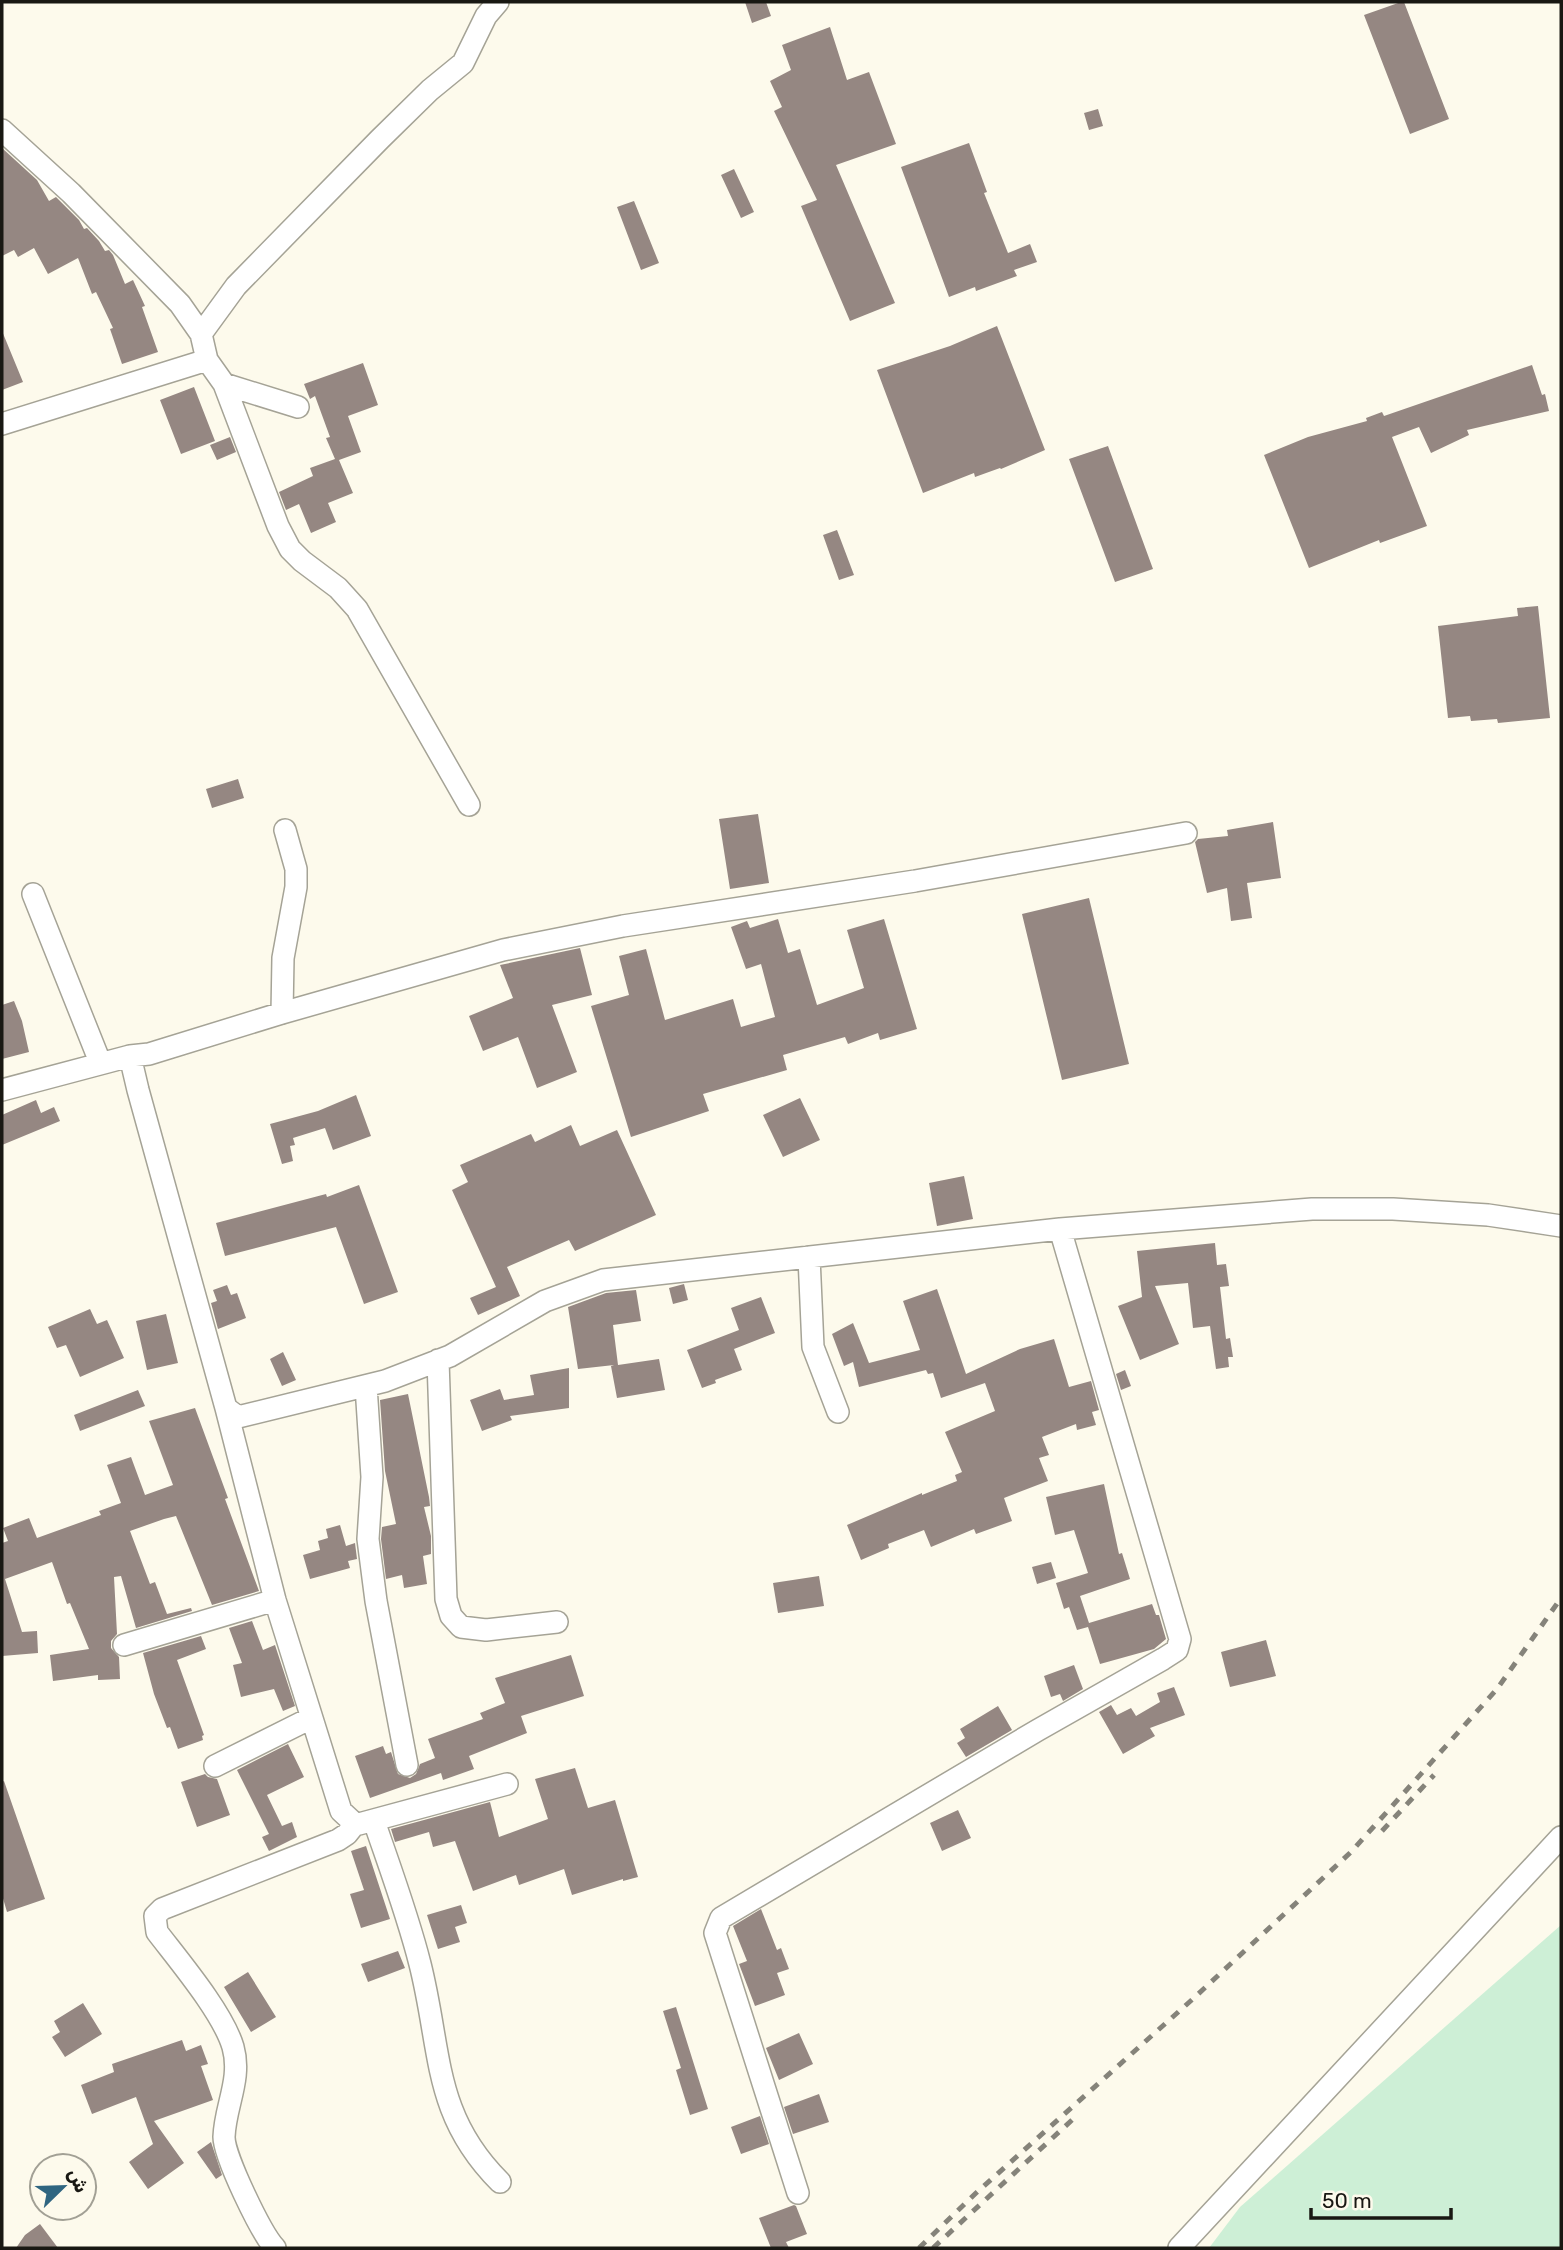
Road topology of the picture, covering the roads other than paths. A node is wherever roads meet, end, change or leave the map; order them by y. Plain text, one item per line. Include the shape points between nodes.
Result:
1 (498, 2) edge
2 (2, 130) edge
3 (201, 334) junction
4 (207, 360) junction
5 (224, 384) junction
6 (298, 407) dead end
7 (2, 424) edge
8 (469, 805) dead end
9 (285, 830) dead end
10 (1186, 833) dead end
11 (33, 894) dead end
12 (282, 1013) junction
13 (131, 1056) junction
14 (100, 1062) junction
15 (2, 1090) edge
16 (1561, 1226) edge
17 (1060, 1229) junction
18 (809, 1258) junction
19 (438, 1360) junction
20 (366, 1386) junction
21 (226, 1408) junction
22 (838, 1412) dead end
23 (275, 1600) junction
24 (557, 1622) dead end
25 (124, 1645) dead end
26 (311, 1718) junction
27 (407, 1765) dead end
28 (215, 1766) dead end
29 (507, 1784) dead end
30 (364, 1822) junction
31 (1561, 1837) edge
32 (500, 2182) dead end
33 (798, 2193) dead end
34 (275, 2248) edge
35 (1179, 2248) edge

1 - 3 street via 463,62 390,129 236,286
2 - 3 street via 180,304
3 - 4 street
4 - 5 street
4 - 7 street
5 - 6 street
5 - 8 street via 290,549 357,609
9 - 12 street via 296,887 283,958
10 - 12 street via 623,926 503,950
11 - 14 street
12 - 13 street
13 - 14 street
13 - 21 street
14 - 15 street
16 - 17 street via 1488,1215 1312,1209
17 - 18 street
17 - 33 street via 1180,1639 1177,1650 1163,1659 721,1918 715,1933
18 - 19 street via 603,1280 545,1301
18 - 22 street via 813,1347
19 - 20 street
19 - 24 street via 446,1599 451,1616 461,1627 486,1630
20 - 21 street via 238,1417
20 - 27 street via 372,1478 368,1539
21 - 23 street
23 - 25 street
23 - 26 street
26 - 28 street
26 - 30 street via 341,1811
29 - 30 street
30 - 32 street via 414,1939 446,2096 472,2151
30 - 34 street via 338,1840 162,1909 155,1916 158,1932 225,2026 234,2049 237,2073 224,2137 227,2155
31 - 35 street

